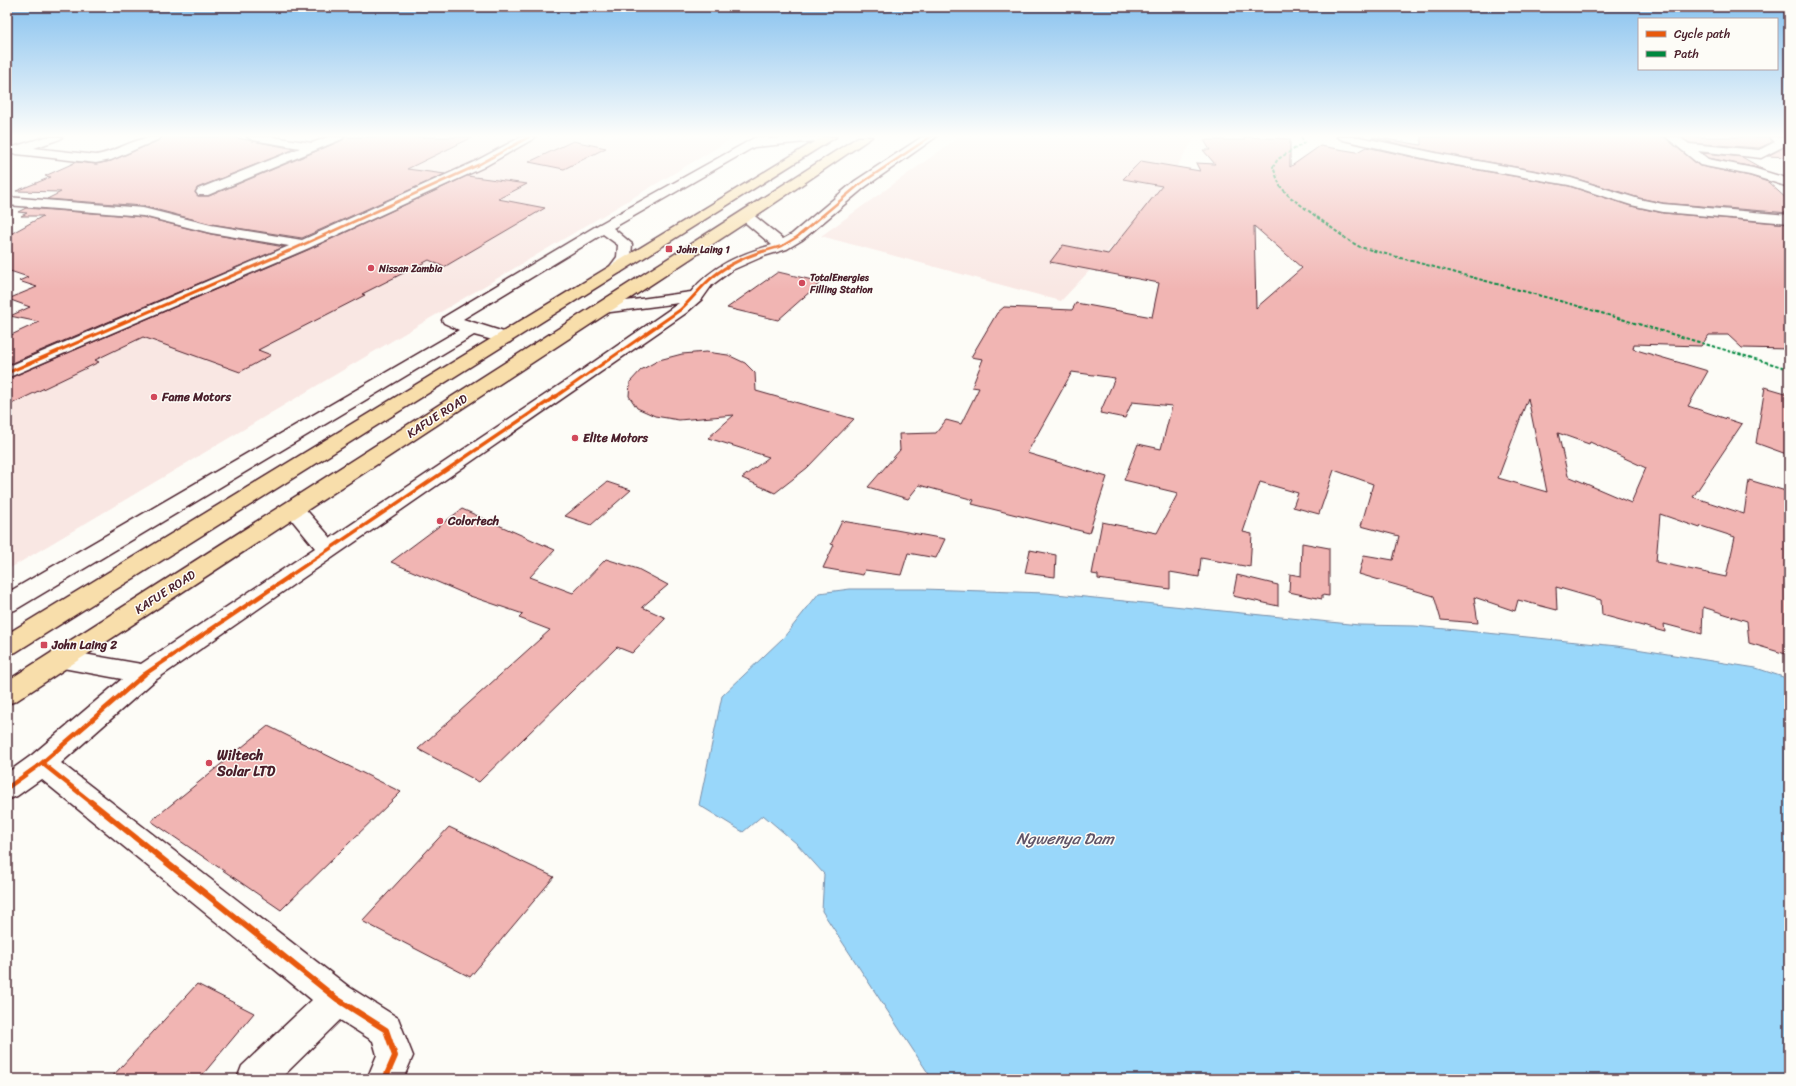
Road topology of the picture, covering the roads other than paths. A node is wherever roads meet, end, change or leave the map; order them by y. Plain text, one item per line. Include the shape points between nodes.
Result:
1 (214, 188) edge
2 (429, 188) edge
3 (674, 188) edge
4 (748, 188) edge
5 (789, 188) edge
6 (856, 188) edge
7 (1588, 188) edge
8 (203, 192) dead end
9 (10, 203) edge
10 (746, 216) junction
11 (1789, 220) edge
12 (603, 228) junction
13 (304, 245) junction
14 (782, 246) junction
15 (616, 269) junction
16 (696, 296) junction
17 (603, 308) junction
18 (472, 329) junction
19 (504, 338) junction
20 (7, 373) edge
21 (294, 509) junction
22 (328, 549) junction
23 (7, 604) edge
24 (7, 646) edge
25 (61, 659) junction
26 (145, 674) junction
27 (7, 694) edge
28 (42, 763) junction
29 (7, 788) edge
30 (337, 999) junction
31 (255, 1079) edge
32 (385, 1079) edge

1 - 8 street
2 - 13 street
3 - 12 street
4 - 15 main road
5 - 10 main road, KAFUE ROAD
6 - 14 street via 797,237
7 - 11 street via 1663,208
9 - 13 street via 143,212 211,229
10 - 14 street
10 - 17 main road, KAFUE ROAD
12 - 15 street via 625,244 624,257
12 - 18 street via 450,320
13 - 20 street
14 - 16 street via 727,267 707,282
15 - 19 main road
16 - 17 street
16 - 22 street via 581,379
17 - 21 main road, KAFUE ROAD
18 - 19 street
18 - 23 street
19 - 24 main road
21 - 22 street
21 - 25 main road, KAFUE ROAD
22 - 26 street
25 - 26 street
25 - 27 main road, KAFUE ROAD
26 - 28 street
28 - 29 street
28 - 30 street
30 - 31 street
30 - 32 street via 386,1030 395,1056

